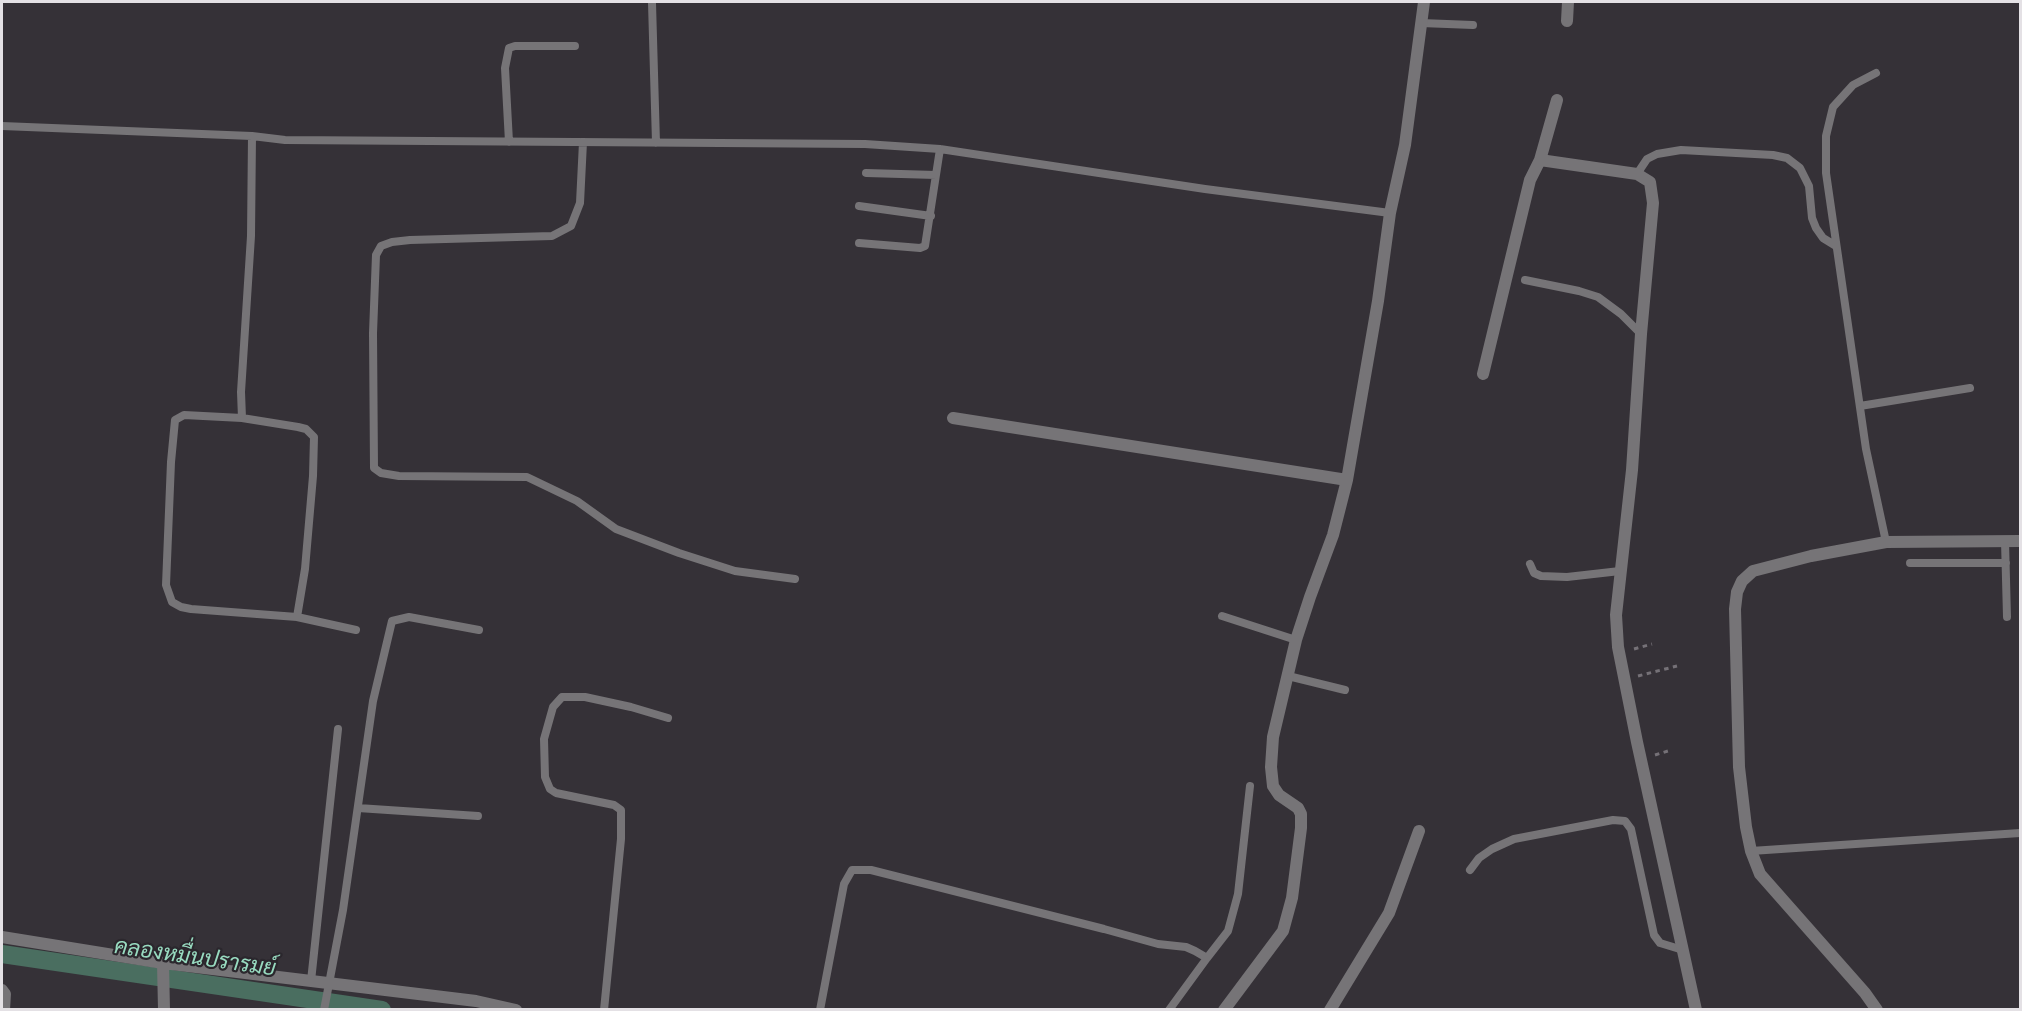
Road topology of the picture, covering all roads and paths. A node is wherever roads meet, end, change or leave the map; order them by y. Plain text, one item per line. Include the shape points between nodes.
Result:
1 (1424, 2) edge
2 (1568, 2) edge
3 (652, 3) dead end
4 (1567, 21) dead end
5 (1421, 23) junction
6 (1473, 25) dead end
7 (575, 46) dead end
8 (1876, 73) dead end
9 (1557, 100) dead end
10 (2, 126) edge
11 (252, 136) junction
12 (509, 142) junction
13 (584, 142) junction
14 (656, 143) junction
15 (940, 149) junction
16 (1540, 160) junction
17 (866, 173) dead end
18 (1637, 174) junction
19 (936, 175) junction
20 (859, 206) dead end
21 (1390, 213) junction
22 (931, 216) junction
23 (860, 243) dead end
24 (1836, 246) junction
25 (1525, 280) dead end
26 (1641, 334) junction
27 (1483, 374) dead end
28 (1970, 388) dead end
29 (1860, 406) junction
30 (242, 418) junction
31 (953, 418) dead end
32 (1347, 480) junction
33 (2005, 541) junction
34 (2020, 541) edge
35 (1886, 542) junction
36 (1911, 563) dead end
37 (2006, 563) junction
38 (1530, 564) dead end
39 (1620, 571) junction
40 (795, 579) dead end
41 (1222, 616) dead end
42 (297, 617) junction
43 (2007, 617) dead end
44 (356, 630) dead end
45 (479, 630) dead end
46 (1296, 640) junction
47 (1652, 644) dead end
48 (1620, 652) junction
49 (1677, 666) dead end
50 (1288, 676) junction
51 (1625, 679) junction
52 (1345, 690) dead end
53 (668, 718) dead end
54 (338, 729) dead end
55 (1250, 786) dead end
56 (358, 808) junction
57 (478, 816) dead end
58 (1419, 831) dead end
59 (2020, 833) edge
60 (1751, 851) junction
61 (1470, 870) dead end
62 (2, 937) edge
63 (1683, 950) junction
64 (1207, 958) junction
65 (163, 963) junction
66 (311, 981) junction
67 (330, 984) junction
68 (2, 990) edge
69 (3, 1010) edge
70 (164, 1010) edge
71 (324, 1010) edge
72 (516, 1010) edge
73 (604, 1010) edge
74 (820, 1010) edge
75 (1169, 1010) edge
76 (1224, 1010) edge
77 (1330, 1010) edge
78 (1696, 1010) edge
79 (1877, 1010) edge

1 - 5 street
2 - 4 street
3 - 14 lane
5 - 6 lane
5 - 21 street via 1405,145
7 - 12 lane via 509,48 505,68
8 - 24 lane via 1853,85 1833,107 1826,136 1826,173
9 - 16 street
10 - 11 lane
11 - 12 lane via 285,140
11 - 30 lane
12 - 13 lane
13 - 14 lane
13 - 40 lane via 580,204 571,226 552,236 410,240 381,246 376,255 373,333 374,468 381,474 399,476 527,477 577,501 626,533 735,571
14 - 15 lane via 865,144
15 - 19 lane
15 - 21 lane
16 - 18 street
16 - 27 street via 1530,180
17 - 19 lane
18 - 24 lane via 1647,159 1681,150 1787,158 1800,168 1809,186 1816,228
18 - 26 street via 1650,182 1653,203
19 - 22 lane
20 - 22 lane
21 - 32 street
22 - 23 lane via 923,248
24 - 29 lane
25 - 26 lane via 1598,297
26 - 39 street via 1632,470
28 - 29 lane
29 - 35 lane
30 - 42 lane via 306,429 314,437 305,569
30 - 42 lane via 191,414 175,420 166,585 172,602 181,607
31 - 32 street
32 - 46 street via 1333,535
33 - 34 street
33 - 35 street
33 - 37 lane
35 - 60 street via 1754,571 1742,580 1736,609 1739,767
36 - 37 lane
37 - 43 lane
38 - 39 lane via 1534,573 1541,576
39 - 48 street via 1616,615
41 - 46 lane
42 - 44 lane
45 - 56 lane via 409,616 392,621 373,701
46 - 50 street
47 - 48 path
48 - 51 street
49 - 51 path
50 - 52 lane
50 - 76 street via 1273,737 1271,767 1276,793 1301,814 1292,898 1283,931
51 - 63 street
53 - 73 lane via 585,697 562,697 553,707 544,739 545,777 550,789 615,804 621,810
54 - 66 lane
55 - 64 lane via 1238,894 1228,931
56 - 57 lane
56 - 67 lane
58 - 77 street via 1389,913
59 - 60 lane
60 - 79 street via 1760,874
61 - 63 lane via 1479,858 1514,839 1625,821 1631,830 1654,934 1660,943
62 - 65 street
63 - 78 street
64 - 74 lane via 1186,947 1158,944 871,870 852,870 844,884
64 - 75 lane
65 - 66 street
65 - 70 street
66 - 67 street
67 - 71 lane
67 - 72 street via 476,1001
68 - 69 street

